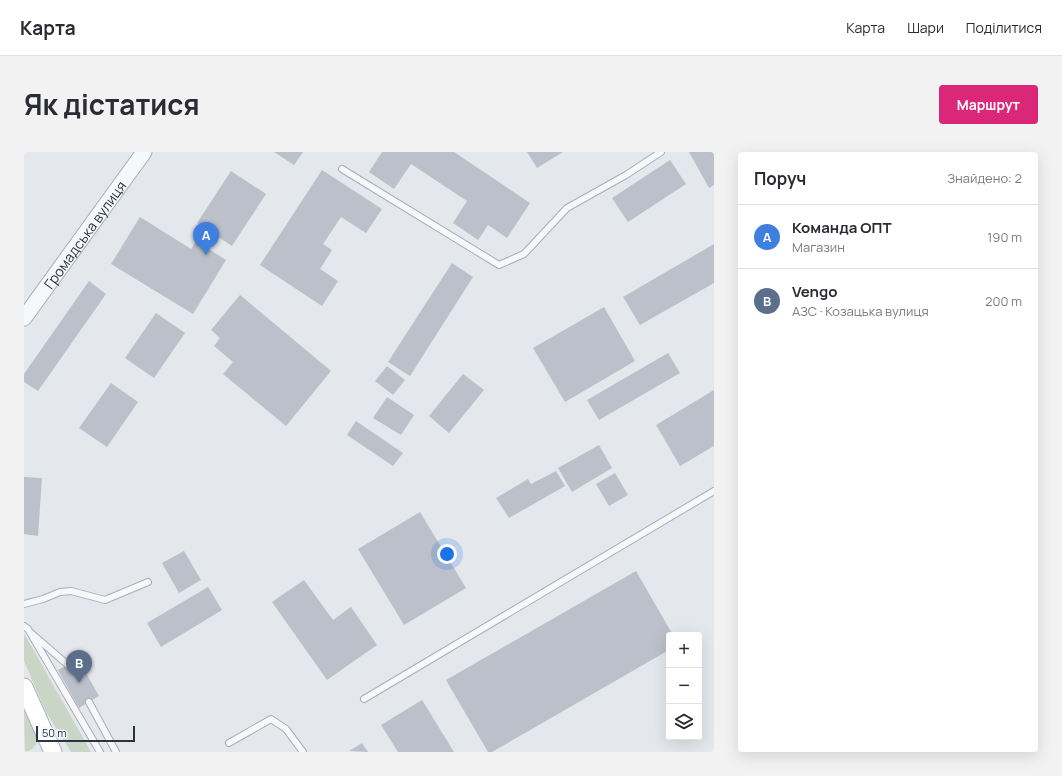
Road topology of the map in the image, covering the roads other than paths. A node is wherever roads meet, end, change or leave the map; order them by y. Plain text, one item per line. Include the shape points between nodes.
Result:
1 (144, 152) edge
2 (661, 152) edge
3 (342, 169) dead end
4 (24, 318) edge
5 (714, 491) edge
6 (148, 582) dead end
7 (24, 604) edge
8 (26, 628) edge
9 (68, 665) dead end
10 (24, 687) edge
11 (364, 699) dead end
12 (89, 702) dead end
13 (229, 743) dead end
14 (53, 752) edge
15 (100, 752) edge
16 (116, 752) edge
17 (303, 752) edge

1 - 4 street, Громадська вулиця
2 - 3 lane via 567,208 524,254 499,265
5 - 11 lane
6 - 7 lane via 105,600 71,591
8 - 9 lane
8 - 15 lane
10 - 14 main road
12 - 16 lane
13 - 17 lane via 271,719 286,729

